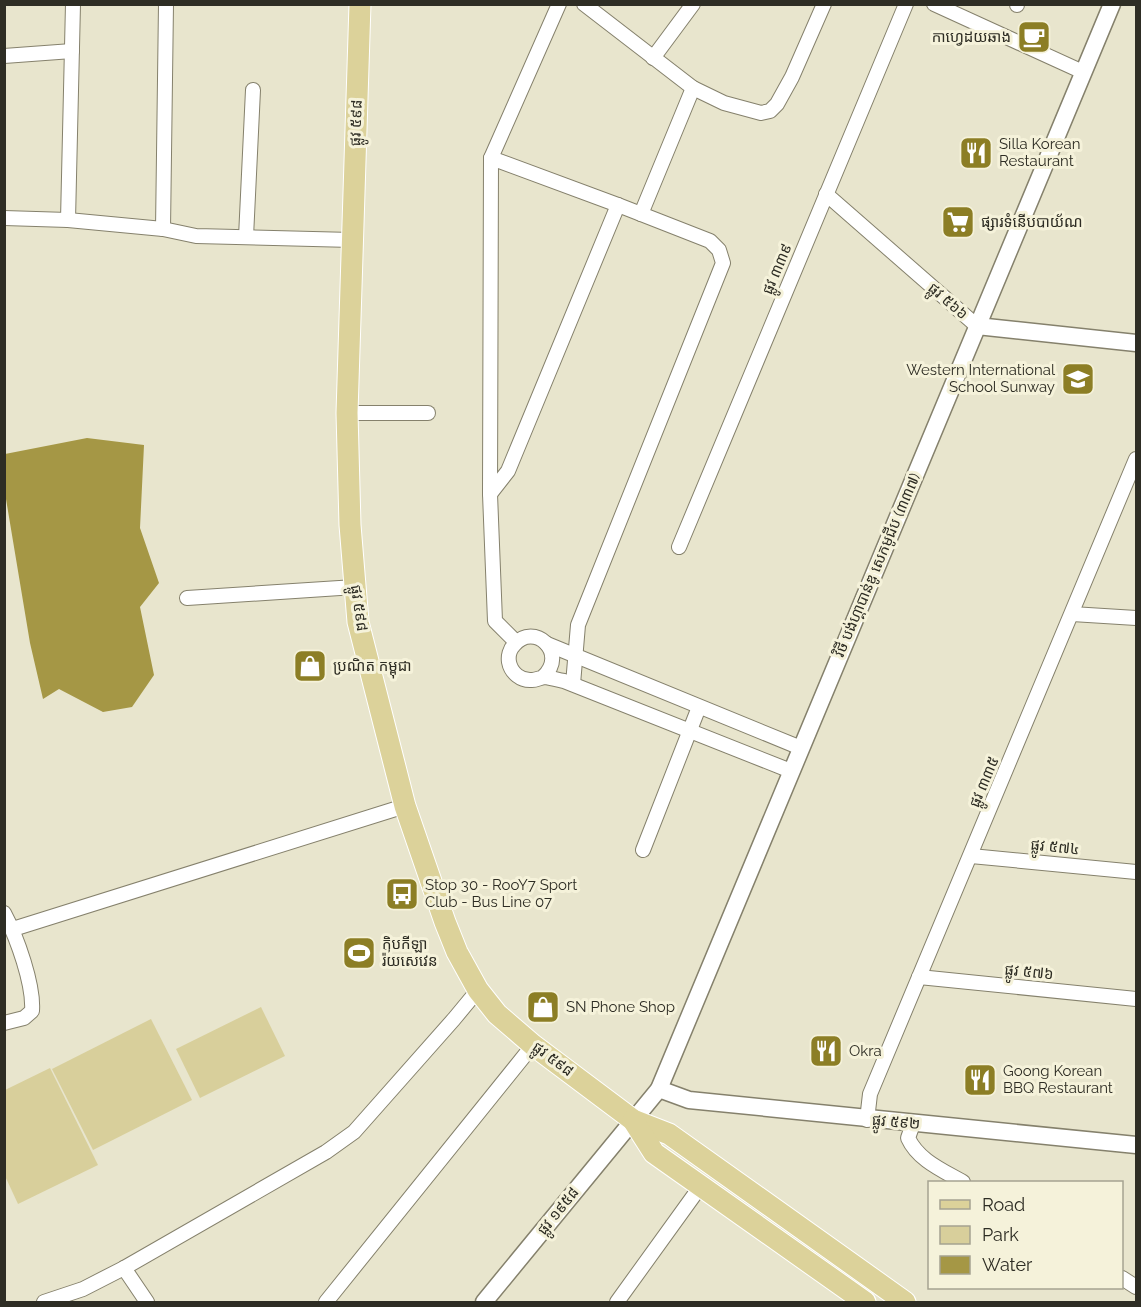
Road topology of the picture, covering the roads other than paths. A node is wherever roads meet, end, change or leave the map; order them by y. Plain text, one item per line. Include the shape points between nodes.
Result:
1 (73, 4) edge
2 (166, 4) edge
3 (360, 4) edge
4 (559, 4) edge
5 (584, 4) edge
6 (693, 4) edge
7 (824, 4) edge
8 (906, 4) edge
9 (934, 4) edge
10 (1112, 4) edge
11 (72, 51) junction
12 (4, 56) edge
13 (653, 58) junction
14 (1083, 72) junction
15 (693, 88) junction
16 (253, 90) dead end
17 (491, 158) junction
18 (826, 194) junction
19 (618, 204) junction
20 (641, 214) junction
21 (4, 218) edge
22 (68, 220) junction
23 (163, 229) junction
24 (246, 237) junction
25 (352, 240) junction
26 (977, 326) junction
27 (1137, 343) edge
28 (347, 413) junction
29 (429, 413) dead end
30 (1137, 459) edge
31 (1130, 491) edge
32 (490, 494) junction
33 (679, 547) dead end
34 (355, 587) junction
35 (188, 598) dead end
36 (1072, 614) junction
37 (1137, 618) edge
38 (516, 642) junction
39 (548, 644) junction
40 (576, 657) junction
41 (543, 677) junction
42 (573, 684) junction
43 (699, 707) junction
44 (689, 730) junction
45 (801, 748) junction
46 (792, 771) junction
47 (405, 806) junction
48 (643, 850) dead end
49 (971, 856) junction
50 (1137, 872) edge
51 (4, 913) edge
52 (13, 929) junction
53 (919, 977) junction
54 (478, 990) junction
55 (1137, 999) edge
56 (4, 1023) edge
57 (533, 1045) junction
58 (658, 1089) junction
59 (633, 1120) junction
60 (867, 1120) junction
61 (913, 1124) junction
62 (1137, 1145) edge
63 (961, 1181) edge
64 (700, 1187) junction
65 (124, 1268) junction
66 (1123, 1279) edge
67 (875, 1281) junction
68 (1137, 1287) edge
69 (44, 1302) edge
70 (147, 1302) edge
71 (326, 1302) edge
72 (484, 1302) edge
73 (617, 1302) edge
74 (862, 1302) edge
75 (905, 1302) edge

1 - 11 street
2 - 23 street
3 - 25 main road, ផ្លូវ ៥៩៨
4 - 17 street
5 - 13 street
6 - 13 street
7 - 15 street via 792,77 770,111 761,113 724,104
8 - 18 street, ផ្លូវ ៣៣៩
9 - 14 street
10 - 14 street, វិថី បង់ហ្គាបាន់ឌូ សេកមូជីប (៣៣៧)
11 - 12 street
11 - 22 street
13 - 15 street
14 - 26 street, វិថី បង់ហ្គាបាន់ឌូ សេកមូជីប (៣៣៧)
15 - 20 street
16 - 24 street
17 - 19 street
17 - 32 street
18 - 26 street, ផ្លូវ ៥៦៦
18 - 33 street, ផ្លូវ ៣៣៩
19 - 20 street
19 - 32 street via 508,471
20 - 40 street via 710,241 719,250 723,263 578,625
21 - 22 street
22 - 23 street
23 - 24 street via 196,236
24 - 25 street
25 - 28 main road, ផ្លូវ ៥៩៨
26 - 27 street, ផ្លូវ ៥៦៦
26 - 45 street, វិថី បង់ហ្គាបាន់ឌូ សេកមូជីប (៣៣៧)
28 - 29 street
28 - 34 main road, ផ្លូវ ៥៩៨
30 - 31 street, ផ្លូវ ៣៣៥
31 - 36 street, ផ្លូវ ៣៣៥
32 - 38 street via 495,621
34 - 35 street
34 - 47 main road, ផ្លូវ ៥៩៨ via 358,622
36 - 37 street
36 - 49 street, ផ្លូវ ៣៣៥
38 - 39 street via 536,637
38 - 41 street via 509,655 511,669 522,679
39 - 40 street
39 - 41 street via 552,661
40 - 42 street
40 - 43 street
41 - 42 street
42 - 44 street
43 - 44 street
43 - 45 street
44 - 46 street
44 - 48 street
45 - 46 street, វិថី បង់ហ្គាបាន់ឌូ សេកមូជីប (៣៣៧)
46 - 58 street, វិថី បង់ហ្គាបាន់ឌូ សេកមូជីប (៣៣៧)
47 - 52 street
47 - 54 main road, ផ្លូវ ៥៩៨ via 449,932
49 - 50 street, ផ្លូវ ៥៧៤
49 - 53 street, ផ្លូវ ៣៣៥
51 - 52 street
52 - 56 street via 33,999 32,1011 24,1018
53 - 55 street, ផ្លូវ ៥៧៦
53 - 60 street, ផ្លូវ ៣៣៥ via 870,1094
54 - 57 main road, ផ្លូវ ៥៩៨ via 497,1014
54 - 65 street via 354,1132
57 - 59 main road, ផ្លូវ ៥៩៨
57 - 71 street
58 - 59 street, វិថី បង់ហ្គាបាន់ឌូ សេកមូជីប (៣៣៧)
58 - 60 street, ផ្លូវ ៥៩២ via 688,1101
59 - 64 main road, ផ្លូវ ៥៩៨ via 654,1153
59 - 67 main road, ផ្លូវ ៥៩៨ via 669,1134
59 - 72 street, ផ្លូវ ១៩៥៨
60 - 61 street, ផ្លូវ ៥៩២
61 - 62 street, ផ្លូវ ៥៩២
61 - 63 street via 908,1138 913,1150
64 - 73 street
64 - 74 main road, ផ្លូវ ៥៩៨
65 - 69 street via 83,1289
65 - 70 street
66 - 68 street
67 - 74 street
67 - 75 main road, ផ្លូវ ៥៩៨

